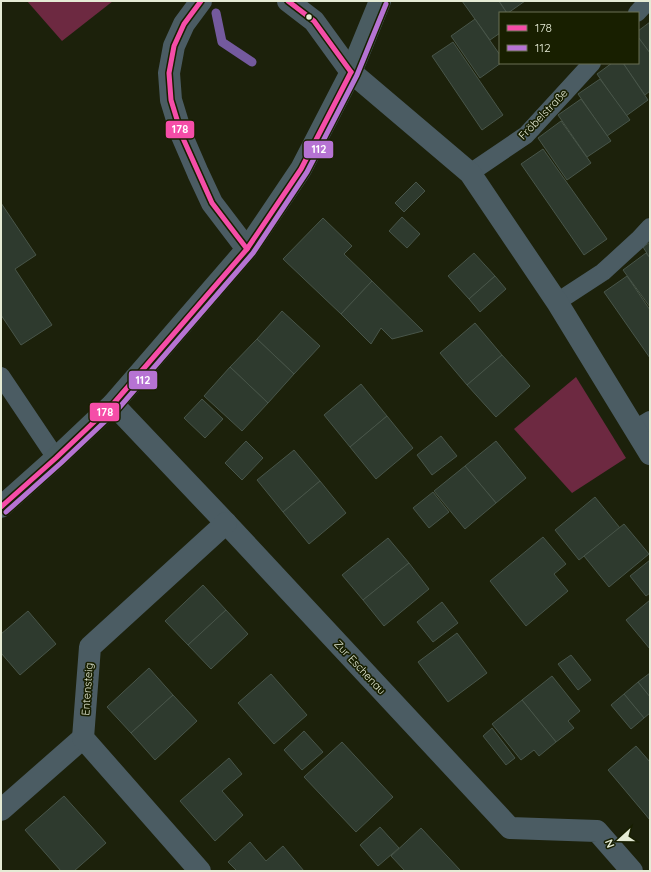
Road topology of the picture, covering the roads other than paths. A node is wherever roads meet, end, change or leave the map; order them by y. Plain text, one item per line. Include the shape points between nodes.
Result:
1 (201, 1) edge
2 (288, 1) edge
3 (380, 1) edge
4 (648, 1) edge
5 (638, 12) edge
6 (591, 64) edge
7 (351, 72) junction
8 (470, 173) junction
9 (650, 227) edge
10 (247, 249) junction
11 (557, 302) junction
12 (1, 376) edge
13 (113, 404) junction
14 (642, 424) edge
15 (650, 454) edge
16 (56, 458) junction
17 (1, 507) edge
18 (226, 523) junction
19 (83, 738) junction
20 (1, 810) edge
21 (200, 871) edge
22 (632, 871) edge

1 - 10 street via 184,24 174,46 169,73 171,100 182,136 212,203
2 - 7 street via 314,21
3 - 7 main road
4 - 5 lane
6 - 8 lane, Fröbelstraße via 526,135
7 - 8 street
7 - 10 main road via 301,169
8 - 11 street
9 - 11 lane via 603,272
10 - 13 main road
11 - 14 street
12 - 16 lane
13 - 16 main road
13 - 18 street, Zur Eschenau
14 - 15 street
16 - 17 main road
18 - 19 street, Entensteig via 90,647
18 - 22 street, Zur Eschenau via 510,828 597,831
19 - 20 street
19 - 21 street

